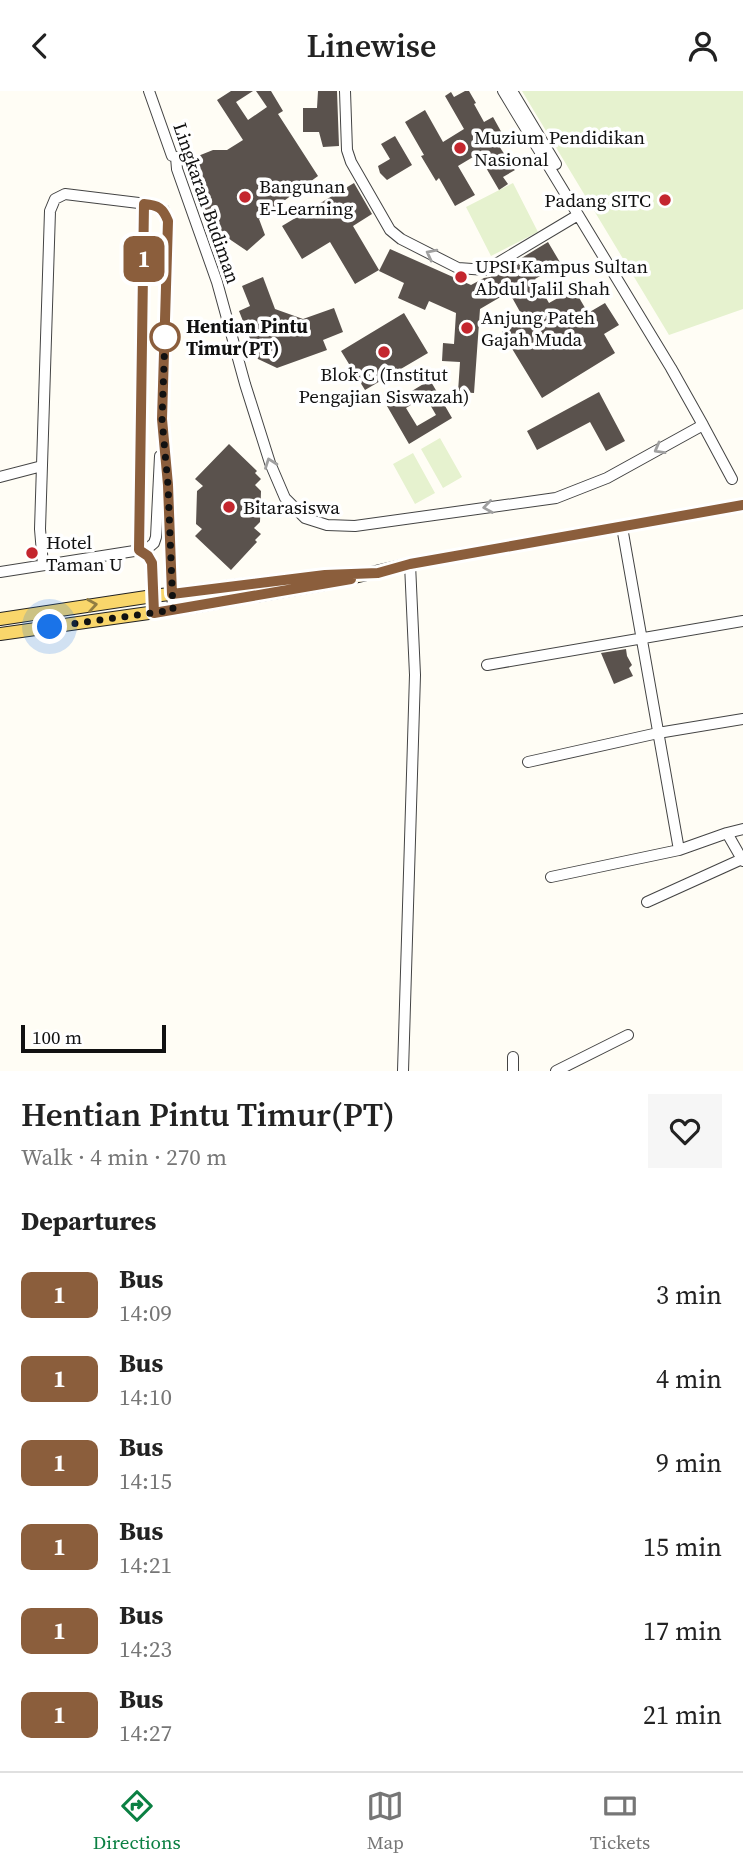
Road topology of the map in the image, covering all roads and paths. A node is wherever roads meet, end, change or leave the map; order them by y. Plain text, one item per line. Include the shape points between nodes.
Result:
1 (149, 91) edge
2 (345, 91) edge
3 (503, 91) edge
4 (512, 91) edge
5 (144, 204) junction
6 (578, 215) junction
7 (697, 408) junction
8 (162, 419) junction
9 (703, 425) junction
10 (42, 466) junction
11 (0, 477) edge
12 (732, 479) dead end
13 (743, 506) edge
14 (622, 527) junction
15 (139, 550) junction
16 (410, 564) junction
17 (43, 565) junction
18 (0, 572) edge
19 (378, 573) junction
20 (172, 594) junction
21 (153, 596) junction
22 (173, 610) junction
23 (154, 613) junction
24 (0, 619) edge
25 (743, 621) edge
26 (0, 634) edge
27 (641, 639) junction
28 (487, 665) dead end
29 (743, 719) edge
30 (658, 733) junction
31 (528, 762) dead end
32 (743, 829) edge
33 (727, 833) junction
34 (679, 850) junction
35 (742, 860) edge
36 (551, 877) dead end
37 (647, 902) dead end
38 (628, 1035) dead end
39 (513, 1057) dead end
40 (403, 1071) edge
41 (513, 1071) edge
42 (556, 1071) edge

9 -> 1 street, Lingkaran Budiman via 607,478 556,498 355,526 327,525 305,517 285,498 270,463 217,282
6 -> 2 street via 486,270 458,268 401,239 390,230 346,150
3 - 6 street
4 - 7 street
5 - 8 street via 164,210 168,221
5 - 10 street via 65,194 55,199 50,211
5 - 15 street
6 - 7 street
7 - 9 street
8 - 15 street via 156,537 154,543
8 - 20 street
9 - 12 street
10 - 11 street
10 - 17 street
13 - 14 main road
14 - 16 main road
14 - 27 street
15 - 17 street
15 - 21 street via 152,563
16 - 19 main road
16 - 40 street via 415,675
17 - 18 street
19 - 20 main road
19 - 22 main road
20 - 21 main road
20 - 22 street
21 - 23 street
24 -> 21 main road
22 - 23 main road
23 - 26 main road
25 - 27 street
27 - 28 street
27 - 30 street
29 - 30 street
30 - 31 street
30 - 34 street
32 - 33 street
33 - 34 street
33 - 35 street
34 - 36 street
35 - 37 street
38 - 42 street
39 - 41 street

